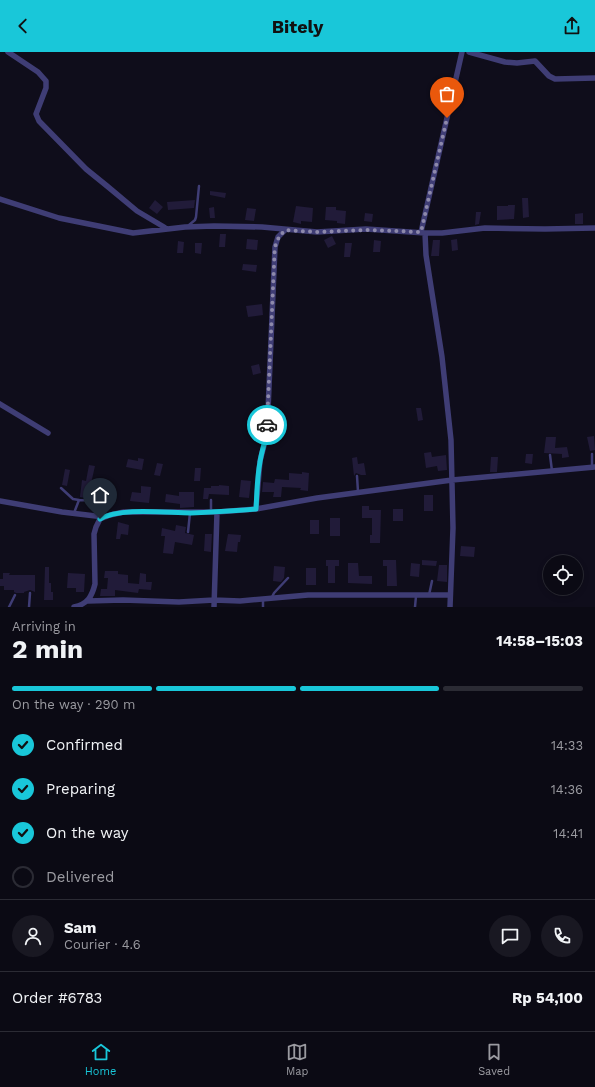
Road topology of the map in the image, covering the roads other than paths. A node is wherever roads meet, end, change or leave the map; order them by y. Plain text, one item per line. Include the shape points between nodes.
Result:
1 (8, 52) edge
2 (462, 52) edge
3 (469, 52) edge
4 (595, 78) edge
5 (199, 186) dead end
6 (0, 199) edge
7 (185, 227) junction
8 (595, 228) edge
9 (166, 229) junction
10 (285, 230) junction
11 (423, 232) junction
12 (0, 404) edge
13 (48, 433) dead end
14 (592, 454) dead end
15 (550, 455) dead end
16 (594, 468) edge
17 (552, 471) junction
18 (357, 476) dead end
19 (452, 480) junction
20 (61, 488) dead end
21 (358, 492) junction
22 (0, 500) edge
23 (79, 500) junction
24 (211, 500) dead end
25 (103, 501) dead end
26 (256, 509) junction
27 (211, 512) junction
28 (217, 512) junction
29 (74, 513) junction
30 (190, 513) junction
31 (104, 517) junction
32 (188, 532) dead end
33 (288, 578) dead end
34 (432, 581) dead end
35 (30, 594) dead end
36 (15, 595) dead end
37 (416, 595) junction
38 (428, 595) junction
39 (450, 595) junction
40 (271, 599) junction
41 (140, 600) junction
42 (214, 600) junction
43 (263, 600) junction
44 (88, 601) junction
45 (9, 607) edge
46 (29, 607) edge
47 (74, 607) edge
48 (140, 607) edge
49 (214, 607) edge
50 (263, 607) edge
51 (415, 607) edge
52 (450, 607) edge

1 - 9 street via 38,72 46,81 46,88 36,114 39,121 91,173 131,206
2 - 11 street
3 - 4 street via 505,62 535,62 556,80
5 - 7 lane via 195,220
6 - 9 street via 59,218 126,232
7 - 9 street
7 - 10 street
8 - 11 street via 485,228 442,233
10 - 11 street
10 - 26 street via 278,237 275,247 267,434 260,461
11 - 19 street via 448,404
12 - 13 street
14 - 16 lane
15 - 17 lane
16 - 17 street
17 - 19 street
18 - 21 lane
19 - 21 street
19 - 39 street
20 - 23 lane via 69,497
21 - 26 street
22 - 29 street
23 - 25 lane
23 - 29 lane
24 - 27 lane
26 - 28 street
27 - 28 street
27 - 30 street
28 - 42 street
29 - 31 street
30 - 31 street via 124,512
30 - 32 lane
31 - 44 street via 95,530 95,584
33 - 40 lane
34 - 38 lane
35 - 46 lane
36 - 45 lane
37 - 38 street
37 - 40 street via 314,595
37 - 51 lane
38 - 39 street
39 - 52 street
40 - 43 street
41 - 42 street
41 - 44 street
41 - 48 lane
42 - 43 street
42 - 49 street
43 - 50 lane
44 - 47 street

